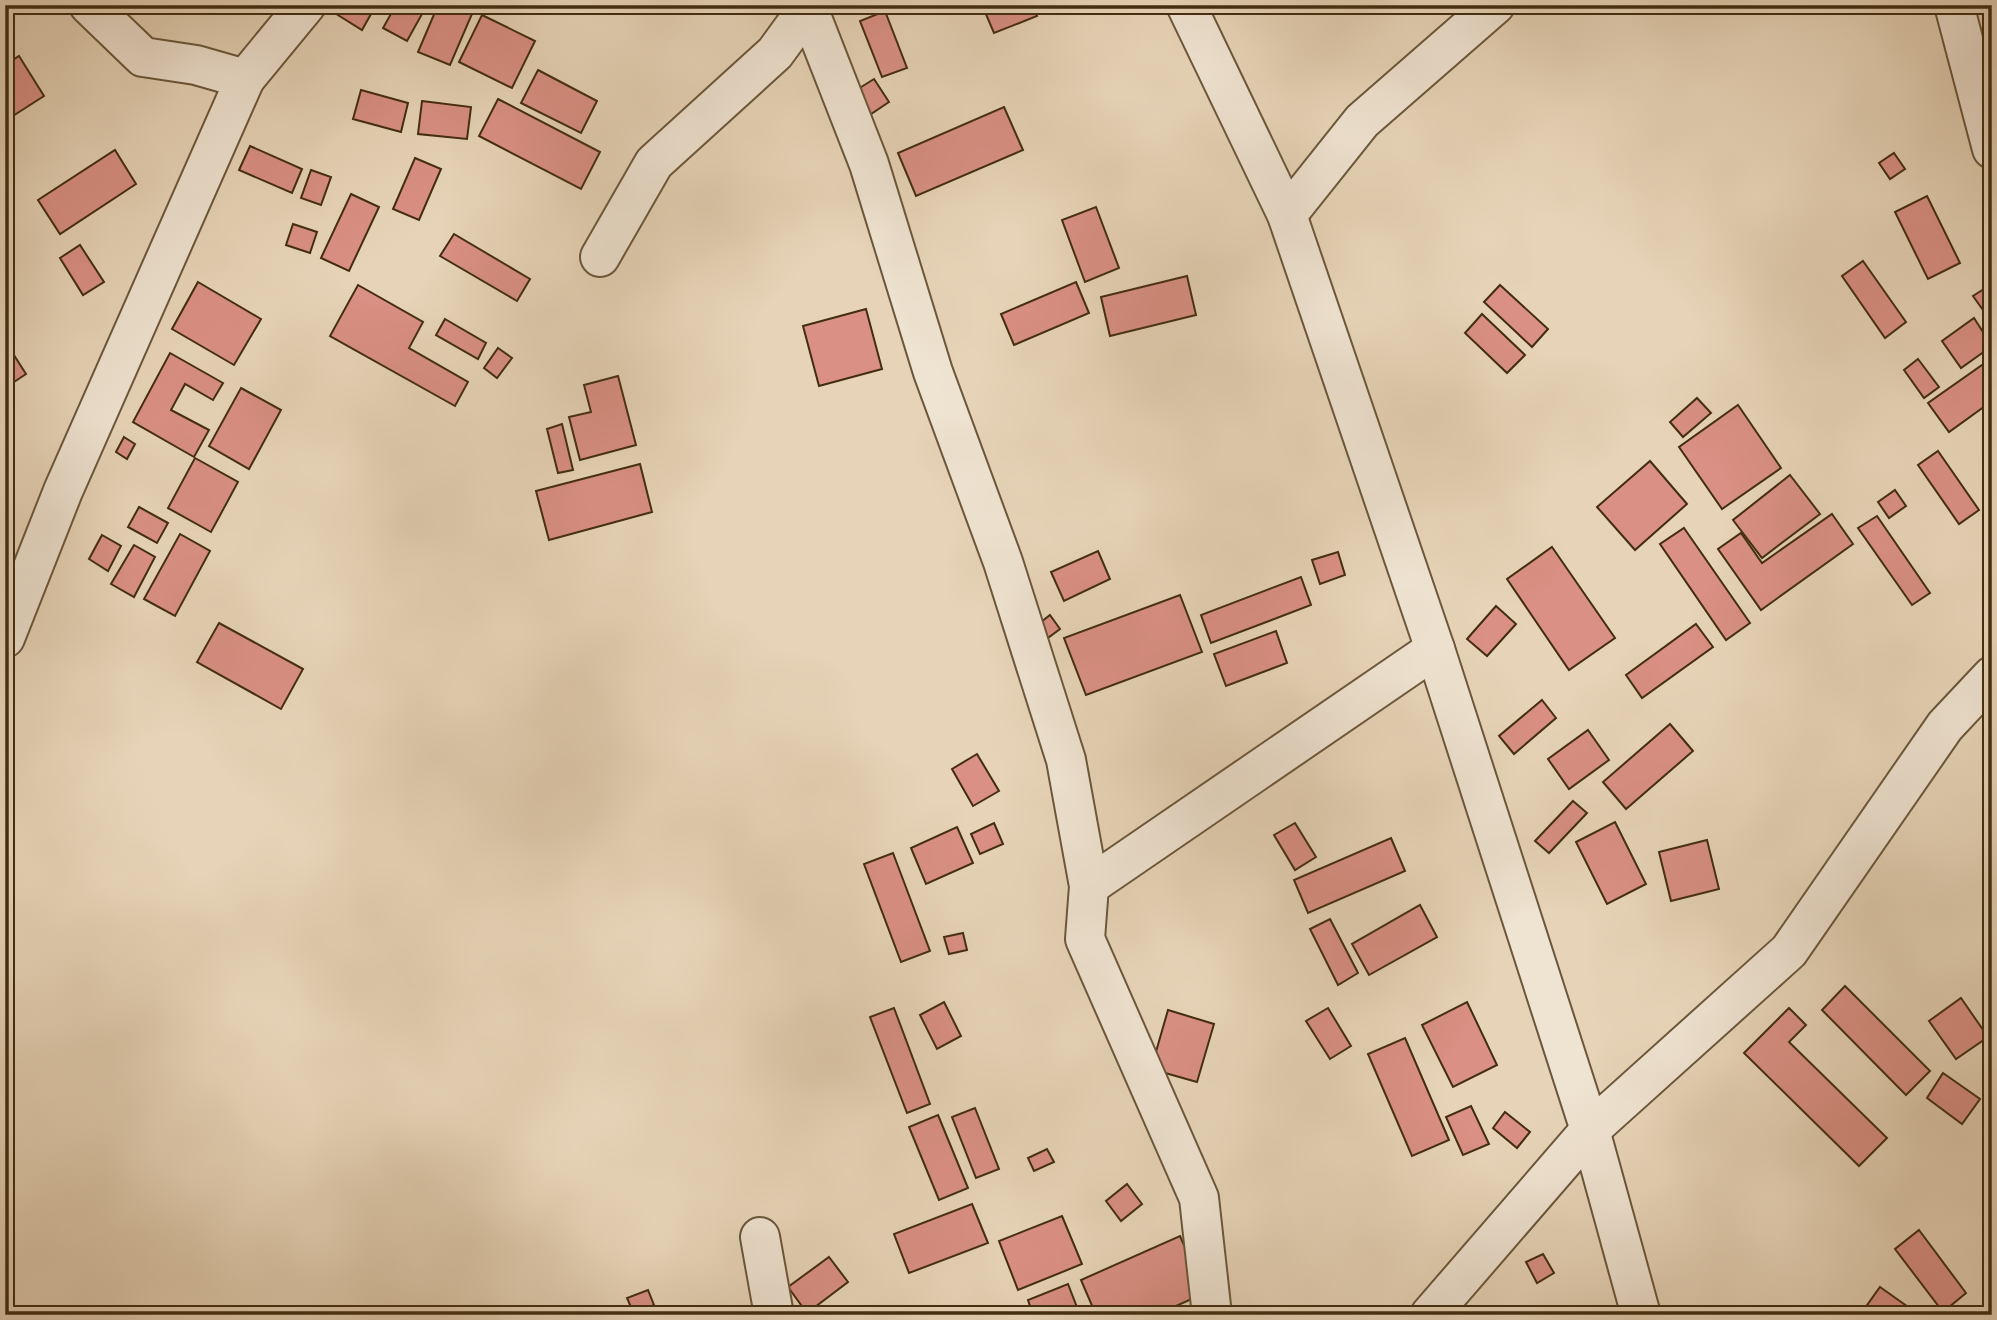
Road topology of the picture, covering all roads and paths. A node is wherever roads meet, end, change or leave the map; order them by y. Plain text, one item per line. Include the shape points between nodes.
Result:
1 (89, 5) edge
2 (306, 5) edge
3 (1186, 5) edge
4 (1495, 5) edge
5 (1954, 5) edge
6 (809, 7) edge
7 (245, 79) junction
8 (1992, 149) edge
9 (1287, 215) junction
10 (600, 257) dead end
11 (5, 638) edge
12 (1435, 649) junction
13 (1992, 676) edge
14 (1089, 886) junction
15 (1590, 1130) junction
16 (760, 1237) dead end
17 (774, 1315) edge
18 (1212, 1315) edge
19 (1430, 1315) edge
20 (1641, 1315) edge

1 - 7 street via 143,57
2 - 7 street
3 - 9 street
4 - 9 street via 1362,121
5 - 8 street
6 - 10 street via 775,53 654,163
6 - 14 street via 869,164 933,372 1003,562 1066,760
7 - 11 street via 63,491
9 - 12 street
12 - 14 street
12 - 15 street
13 - 15 street via 1945,726 1789,951
14 - 18 street via 1085,939 1199,1198
15 - 19 street
15 - 20 street
16 - 17 street

